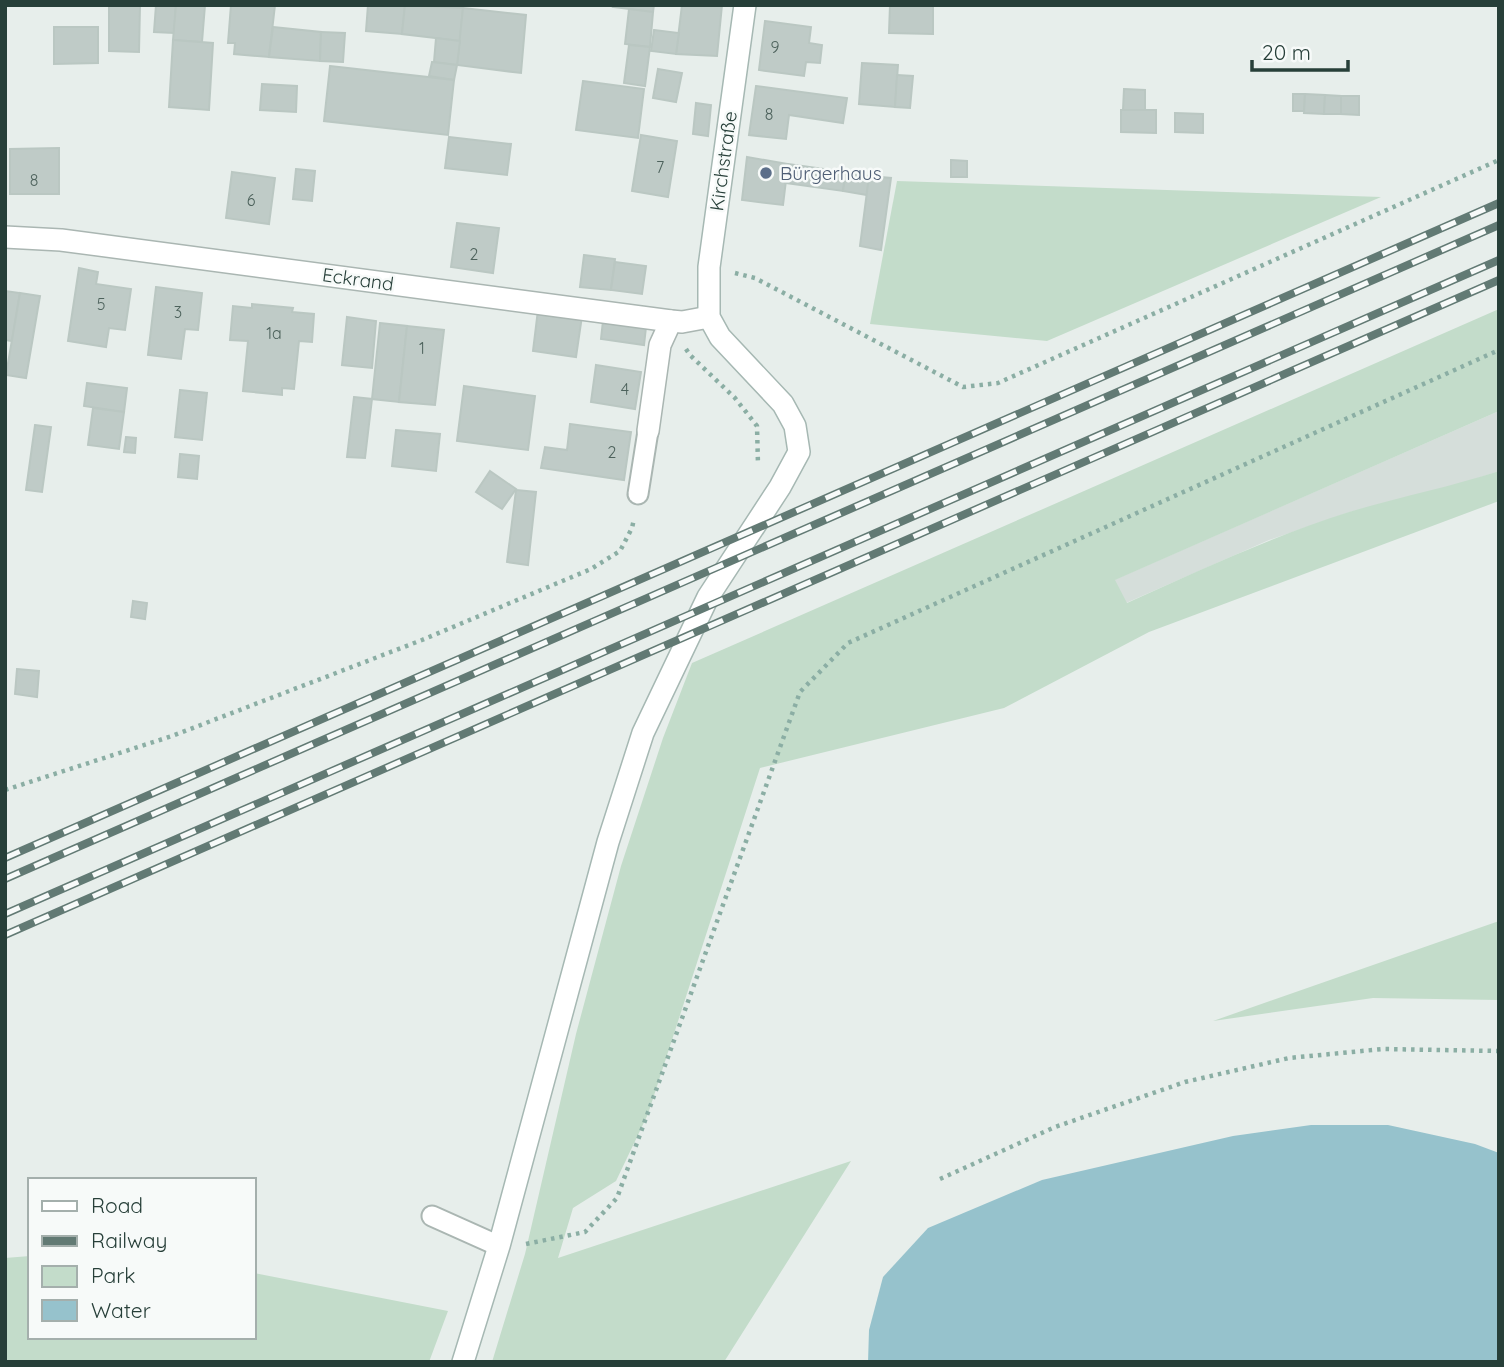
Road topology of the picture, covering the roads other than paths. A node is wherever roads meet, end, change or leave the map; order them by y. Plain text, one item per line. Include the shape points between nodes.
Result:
1 (745, 5) edge
2 (5, 237) edge
3 (709, 317) junction
4 (670, 321) junction
5 (648, 431) joint
6 (638, 494) road end
7 (432, 1216) dead end
8 (499, 1246) junction
9 (463, 1362) edge

1 - 3 street, Kirchstraße via 709,267
2 - 4 street, Eckrand via 61,240
3 - 4 street, Eckrand
3 - 8 street via 720,337 783,404 795,426 799,452 708,597 643,733 579,944
4 - 5 street via 660,345
5 - 6 lane
7 - 8 lane
8 - 9 street

